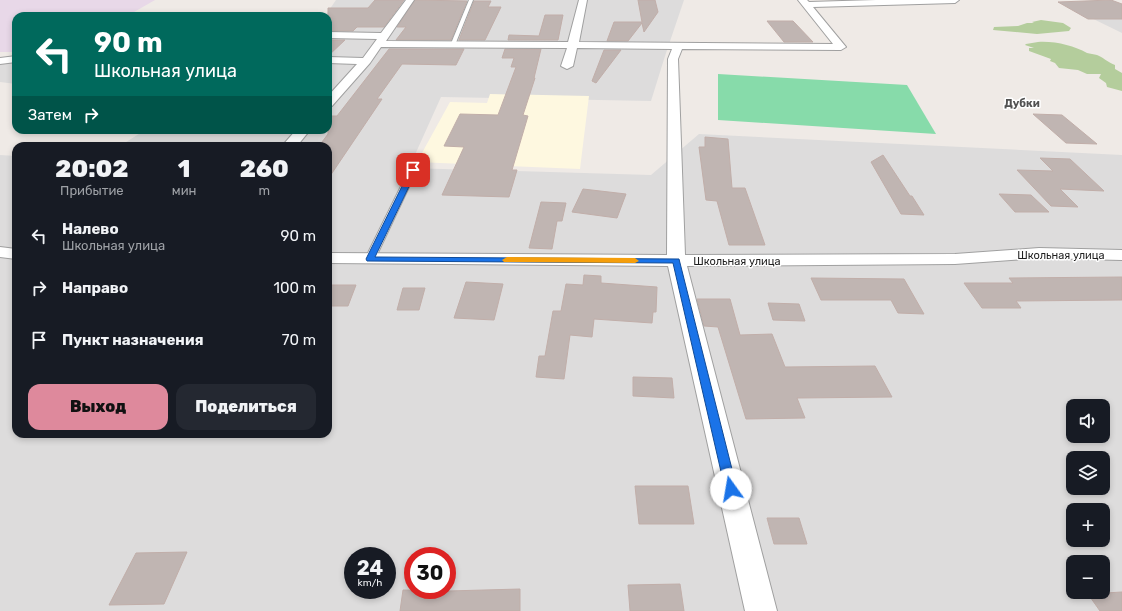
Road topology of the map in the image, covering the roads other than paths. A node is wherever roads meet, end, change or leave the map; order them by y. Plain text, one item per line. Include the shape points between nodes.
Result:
1 (410, 0) edge
2 (471, 0) edge
3 (583, 0) edge
4 (851, 0) edge
5 (955, 0) edge
6 (803, 2) edge
7 (332, 36) edge
8 (382, 40) junction
9 (452, 45) junction
10 (574, 45) junction
11 (678, 47) junction
12 (12, 60) edge
13 (332, 60) edge
14 (0, 61) edge
15 (366, 61) junction
16 (567, 66) dead end
17 (332, 99) edge
18 (300, 134) edge
19 (293, 142) edge
20 (413, 170) dead end
21 (0, 252) edge
22 (12, 254) edge
23 (1122, 255) edge
24 (332, 258) edge
25 (370, 259) junction
26 (676, 261) junction
27 (760, 611) edge

1 - 8 street
2 - 9 lane
3 - 10 street
4 - 6 street
5 - 6 street
6 - 11 street via 841,47
7 - 8 street
8 - 9 street
8 - 15 street
9 - 10 street
10 - 11 street
10 - 16 street
11 - 26 street via 673,59
12 - 14 street
13 - 15 street
15 - 17 street
18 - 19 street
20 - 25 lane
21 - 22 street
23 - 26 street, Школьная улица via 1040,253 955,259
24 - 25 street, Школьная улица
25 - 26 street, Школьная улица
26 - 27 street

